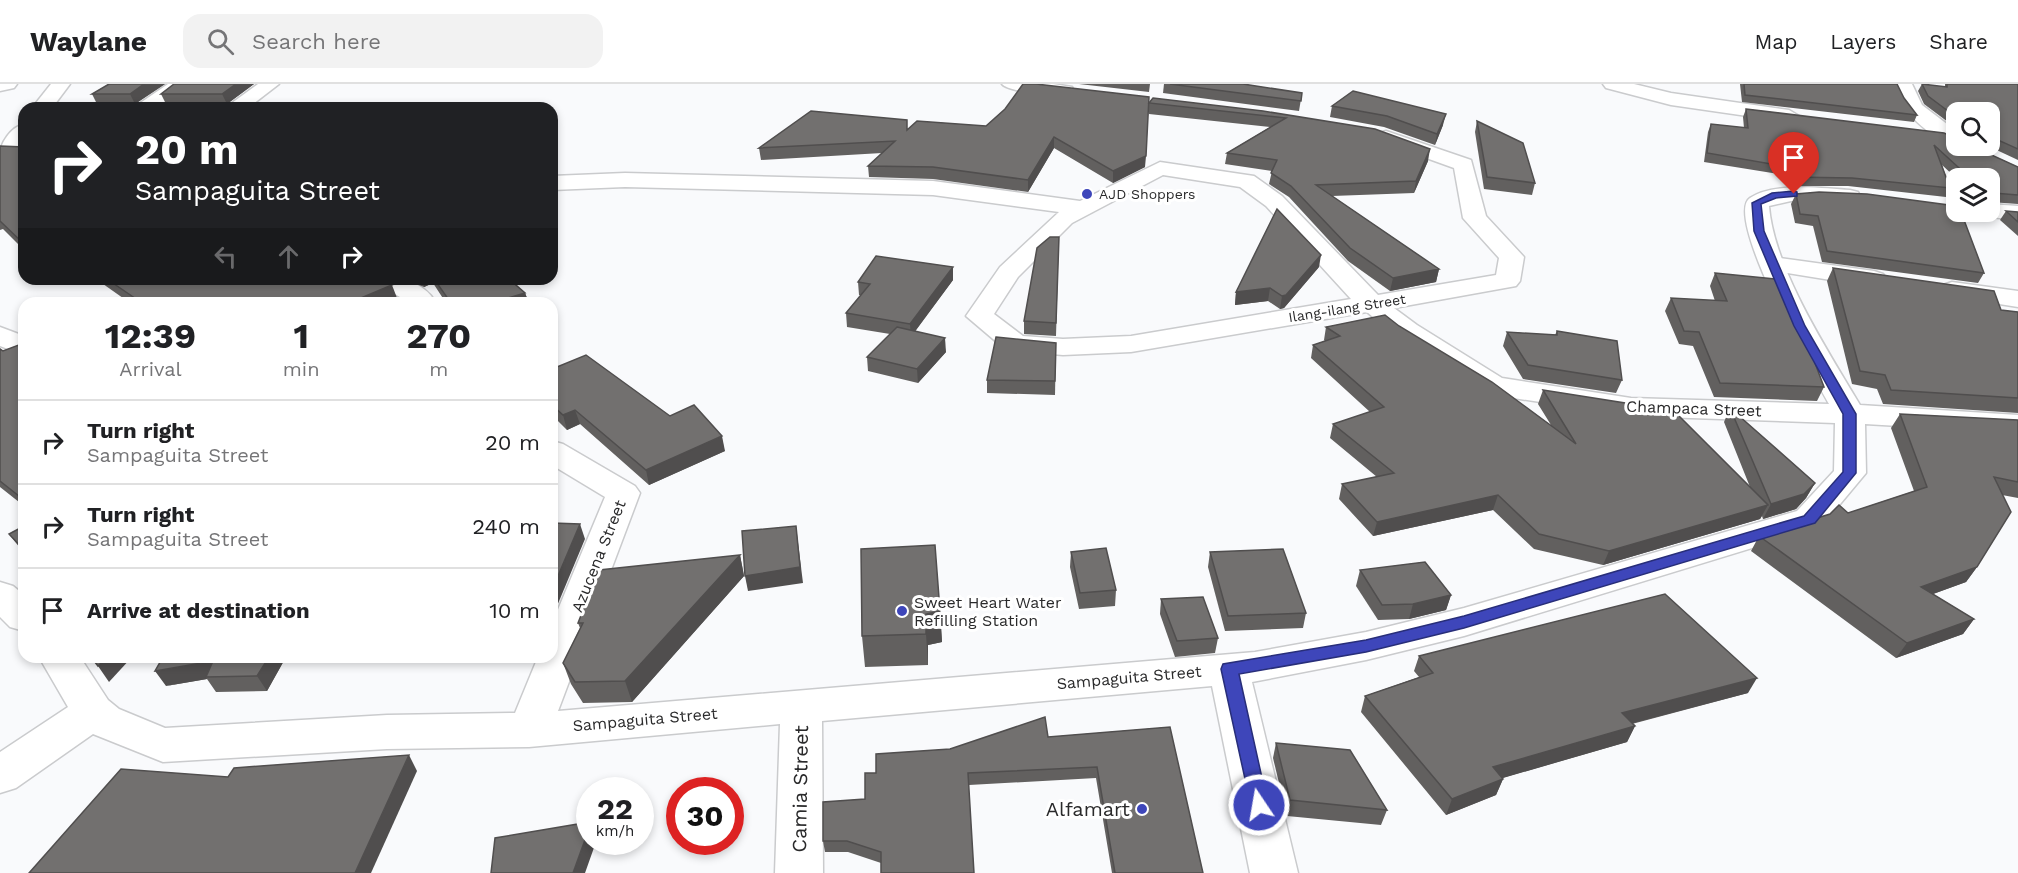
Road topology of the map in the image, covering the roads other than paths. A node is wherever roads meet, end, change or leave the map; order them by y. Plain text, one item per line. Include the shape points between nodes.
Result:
1 (8, 84) edge
2 (61, 84) edge
3 (181, 84) edge
4 (270, 84) edge
5 (1011, 84) edge
6 (1611, 84) edge
7 (1903, 84) edge
8 (0, 86) edge
9 (1080, 93) edge
10 (47, 102) edge
11 (152, 102) edge
12 (244, 102) edge
13 (1807, 119) edge
14 (1909, 129) edge
15 (1366, 131) edge
16 (1946, 132) edge
17 (1946, 135) edge
18 (1160, 168) joint
19 (558, 183) edge
20 (1868, 198) edge
21 (1083, 208) junction
22 (2000, 211) edge
23 (2018, 213) edge
24 (1772, 264) junction
25 (398, 285) edge
26 (420, 297) edge
27 (2018, 299) edge
28 (1373, 303) junction
29 (0, 335) edge
30 (18, 344) edge
31 (1850, 414) junction
32 (2018, 424) edge
33 (558, 455) edge
34 (0, 595) edge
35 (18, 612) edge
36 (558, 657) edge
37 (63, 663) edge
38 (556, 663) edge
39 (1229, 669) junction
40 (801, 706) junction
41 (93, 712) junction
42 (529, 730) junction
43 (0, 775) edge
44 (799, 873) edge
45 (1274, 873) edge

1 - 8 street
2 - 10 street
3 - 11 street
4 - 12 street
5 - 9 street
6 - 13 street via 1671,99
7 - 16 street via 1904,95
14 - 17 street
15 - 28 street, Ilang-ilang Street via 1464,164 1475,218 1512,257 1507,281
18 - 21 street, Ilang-ilang Street
18 - 28 street, Champaca Street via 1246,181 1274,201
19 - 21 street via 637,180 933,188
20 - 24 street via 1813,193 1775,195 1756,203 1759,231
21 - 28 street, Ilang-ilang Street via 1064,218 1009,272 979,316 1016,344 1131,344
22 - 23 street
24 - 27 street
24 - 31 street via 1799,326
25 - 26 street
28 - 31 street, Champaca Street via 1407,330 1494,386 1631,407
29 - 30 street
31 - 32 street, Champaca Street
31 - 39 street, Sampaguita Street via 1850,473 1809,519 1464,622 1366,646
33 - 36 street, Azucena Street via 623,494
34 - 35 street
37 - 41 street, Sampaguita Street
38 - 42 street, Azucena Street
39 - 40 street, Sampaguita Street
39 - 45 street
40 - 42 street, Sampaguita Street
40 - 44 street, Camia Street
41 - 42 street, Sampaguita Street via 104,721 163,745 387,732
41 - 43 street

